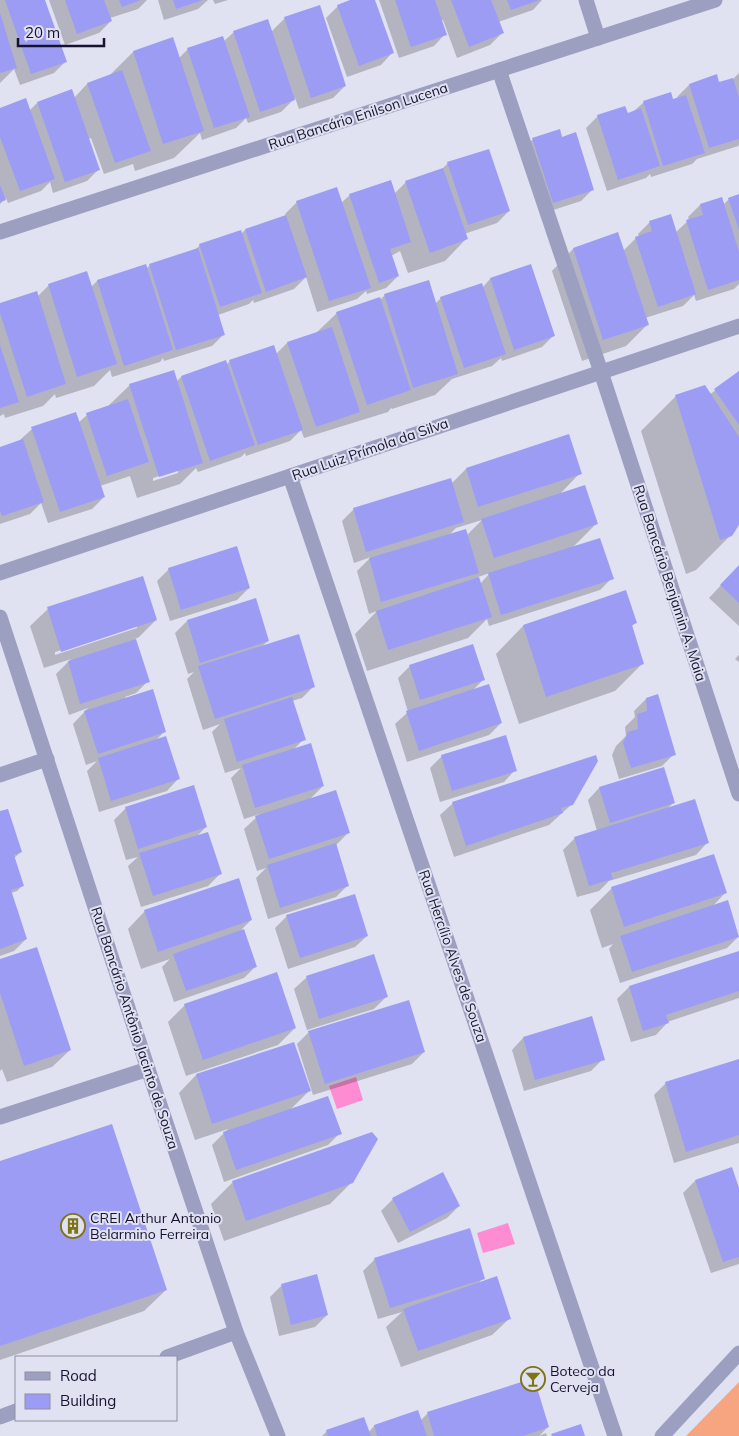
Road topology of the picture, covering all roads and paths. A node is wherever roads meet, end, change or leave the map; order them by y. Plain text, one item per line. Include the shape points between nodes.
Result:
1 (586, 0) edge
2 (716, 0) edge
3 (598, 38) junction
4 (499, 70) junction
5 (0, 232) edge
6 (739, 326) edge
7 (601, 372) junction
8 (290, 476) junction
9 (0, 573) edge
10 (0, 617) edge
11 (47, 759) junction
12 (0, 776) edge
13 (739, 794) edge
14 (148, 1070) junction
15 (0, 1117) edge
16 (236, 1332) junction
17 (739, 1353) edge
18 (170, 1356) edge
19 (15, 1411) edge
20 (0, 1417) edge
21 (278, 1436) edge
22 (615, 1436) edge
23 (662, 1436) edge

1 - 3 street
2 - 3 street, Rua Bancário Enilson Lucena
3 - 4 street, Rua Bancário Enilson Lucena
4 - 5 street, Rua Bancário Enilson Lucena
4 - 7 street, Rua Bancário Benjamin A. Maia
6 - 7 street, Rua Luiz Prímola da Silva
7 - 8 street, Rua Luiz Prímola da Silva
7 - 13 street, Rua Bancário Benjamin A. Maia
8 - 9 street, Rua Luiz Prímola da Silva
8 - 22 street, Rua Hercílio Alves de Souza
10 - 11 street, Rua Bancário Antônio Jacinto de Souza
11 - 12 street
11 - 14 street, Rua Bancário Antônio Jacinto de Souza
14 - 15 street
14 - 16 street, Rua Bancário Antônio Jacinto de Souza
16 - 18 street
16 - 21 street, Rua Bancário Antônio Jacinto de Souza
17 - 23 street
19 - 20 street

